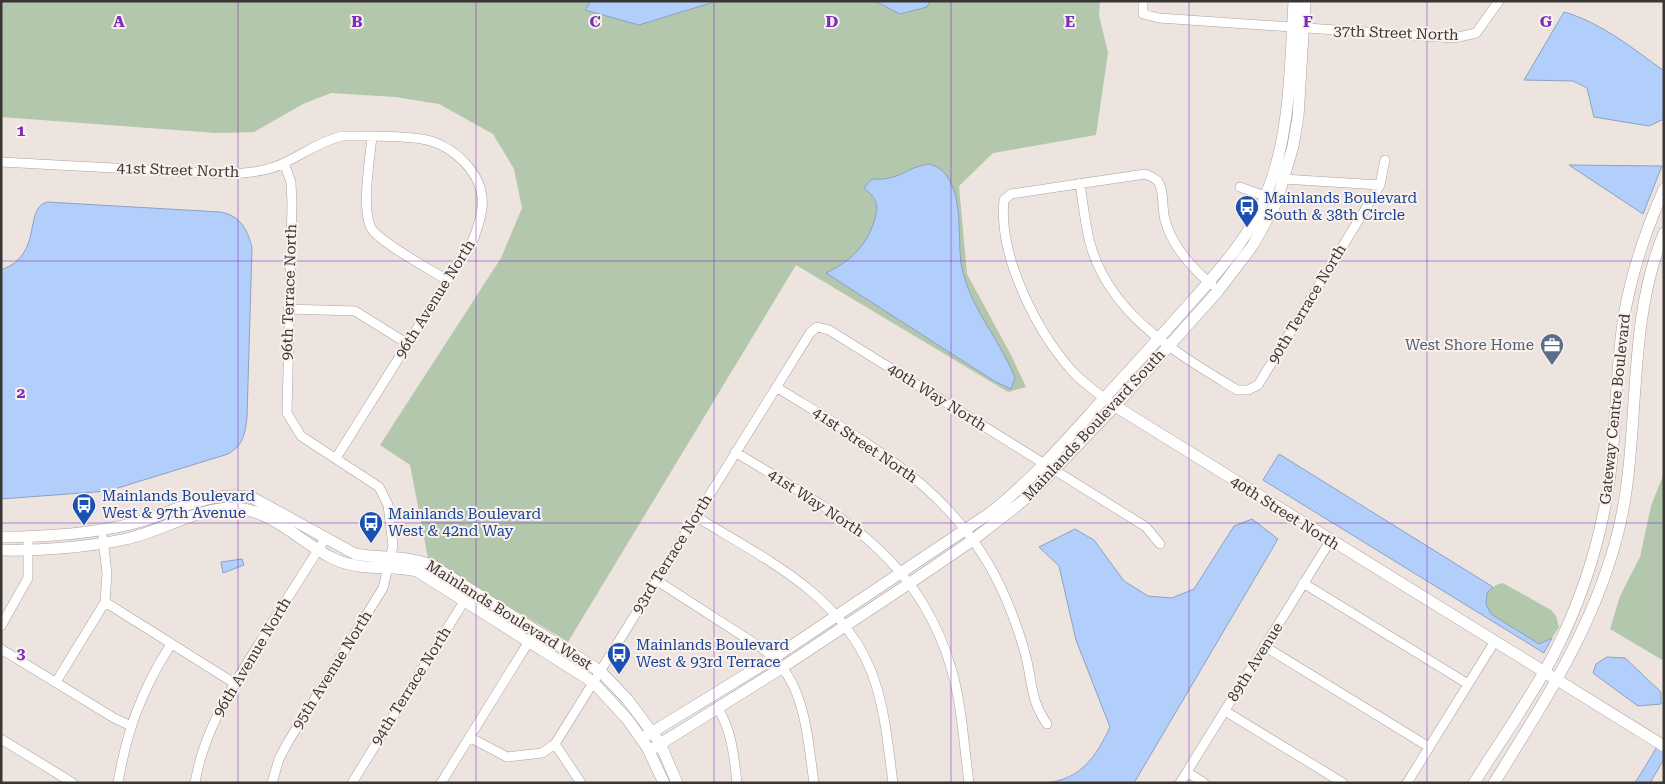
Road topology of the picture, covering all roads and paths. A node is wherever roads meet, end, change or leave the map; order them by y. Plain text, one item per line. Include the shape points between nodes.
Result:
1 (1294, 1) edge
2 (1305, 1) edge
3 (1499, 1) edge
4 (1142, 4) edge
5 (1298, 29) junction
6 (372, 136) junction
7 (436, 142) joint
8 (1385, 160) dead end
9 (1, 162) edge
10 (284, 164) junction
11 (1283, 179) junction
12 (1080, 183) junction
13 (1380, 184) junction
14 (1240, 187) dead end
15 (1664, 189) edge
16 (1271, 198) junction
17 (1664, 233) edge
18 (447, 280) junction
19 (1209, 282) junction
20 (1218, 290) junction
21 (288, 309) junction
22 (818, 327) joint
23 (1158, 339) junction
24 (408, 344) junction
25 (1168, 347) junction
26 (776, 387) junction
27 (1104, 398) junction
28 (1115, 406) junction
29 (735, 452) junction
30 (336, 458) junction
31 (1044, 464) junction
32 (1055, 470) junction
33 (1607, 496) junction
34 (1624, 498) junction
35 (695, 516) junction
36 (966, 530) junction
37 (28, 536) junction
38 (103, 536) junction
39 (1, 537) edge
40 (325, 539) junction
41 (973, 540) junction
42 (1330, 541) junction
43 (1160, 544) dead end
44 (29, 549) junction
45 (1, 550) edge
46 (318, 550) junction
47 (391, 563) junction
48 (902, 573) junction
49 (656, 580) junction
50 (910, 583) junction
51 (1304, 583) junction
52 (471, 590) junction
53 (464, 600) junction
54 (105, 602) junction
55 (838, 616) junction
56 (846, 625) junction
57 (1, 626) edge
58 (536, 630) junction
59 (529, 641) junction
60 (1495, 641) junction
61 (171, 644) junction
62 (1264, 646) junction
63 (1, 649) edge
64 (775, 657) junction
65 (783, 667) junction
66 (1544, 670) junction
67 (600, 671) junction
68 (1558, 680) junction
69 (56, 682) junction
70 (234, 682) junction
71 (593, 682) junction
72 (1468, 684) junction
73 (717, 707) junction
74 (1225, 711) junction
75 (1047, 724) dead end
76 (130, 726) junction
77 (652, 732) junction
78 (469, 737) junction
79 (1, 739) edge
80 (641, 739) junction
81 (660, 743) junction
82 (555, 744) junction
83 (1664, 746) edge
84 (1429, 747) junction
85 (649, 751) junction
86 (1187, 772) junction
87 (73, 783) edge
88 (118, 783) edge
89 (195, 783) edge
90 (272, 783) edge
91 (352, 783) edge
92 (441, 783) edge
93 (581, 783) edge
94 (664, 783) edge
95 (677, 783) edge
96 (738, 783) edge
97 (814, 783) edge
98 (893, 783) edge
99 (970, 783) edge
100 (1180, 783) edge
101 (1204, 783) edge
102 (1343, 783) edge
103 (1407, 783) edge
104 (1474, 783) edge
105 (1494, 783) edge

1 - 5 street, Mainlands Boulevard South
2 - 5 street, Mainlands Boulevard South
3 - 5 street, 37th Street North via 1476,33 1454,38
4 - 5 street, 37th Street North via 1143,14 1153,18
5 - 11 street, Mainlands Boulevard South via 1298,116
5 - 16 street, Mainlands Boulevard South via 1286,123
6 - 7 street, 41st Street North
6 - 10 street, 41st Street North via 329,139
6 - 18 street via 367,214 372,229 382,239
7 - 18 street, 96th Avenue North via 465,162 474,174 482,207 474,238
8 - 13 street, 90th Terrace North
9 - 10 street, 41st Street North via 226,174 252,173
10 - 21 street, 96th Terrace North via 291,182 292,204
11 - 13 street
11 - 16 street, Mainlands Boulevard South
12 - 19 street via 1145,174 1153,177 1160,184 1169,233 1181,254
12 - 23 street via 1090,243 1101,271 1120,301
12 - 27 street, 40th Street North via 1011,194 1004,200 1003,210 1008,244 1029,304 1058,353
13 - 25 street, 90th Terrace North via 1258,385 1248,390 1237,390
14 - 16 street
15 - 33 street, Gateway Centre Boulevard via 1640,250 1623,322
16 - 19 street, Mainlands Boulevard South via 1246,237
16 - 20 street, Mainlands Boulevard South via 1253,245
17 - 34 street, Gateway Centre Boulevard via 1652,271 1637,349
18 - 24 street, 96th Avenue North
19 - 20 street
19 - 23 street, Mainlands Boulevard South
20 - 25 street, Mainlands Boulevard South
21 - 24 street via 355,312
21 - 30 street, 96th Terrace North via 286,400 290,420 301,436
22 - 26 street, 93rd Terrace North via 810,333
22 - 31 street, 40th Way North via 829,330
23 - 25 street
23 - 27 street, Mainlands Boulevard South
24 - 30 street, 96th Avenue North
25 - 28 street, Mainlands Boulevard South
26 - 29 street, 93rd Terrace North
26 - 36 street, 41st Street North via 902,466
27 - 28 street, 40th Street North
27 - 31 street, Mainlands Boulevard South
28 - 32 street, Mainlands Boulevard South
28 - 42 street, 40th Street North
29 - 35 street, 93rd Terrace North
29 - 48 street, 41st Way North via 854,526
30 - 47 street via 379,487 384,495 392,538
31 - 32 street, 40th Way North
31 - 36 street, Mainlands Boulevard South via 1016,493
32 - 41 street, Mainlands Boulevard South via 1029,496
32 - 43 street, 40th Way North via 1146,526
33 - 34 street
33 - 66 street, Gateway Centre Boulevard via 1598,540 1577,604
34 - 68 street, Gateway Centre Boulevard via 1596,601
35 - 49 street, 93rd Terrace North
35 - 55 street via 793,576
36 - 41 street, 41st Street North
36 - 48 street, Mainlands Boulevard South
37 - 38 street, Mainlands Boulevard West
37 - 39 street, Mainlands Boulevard West
37 - 44 street
38 - 40 street, Mainlands Boulevard West via 214,497 239,495 268,505
38 - 44 street, Mainlands Boulevard West
38 - 46 street, Mainlands Boulevard West via 126,539 207,512 248,509
38 - 54 street via 107,574
40 - 46 street, 96th Avenue North
40 - 47 street, Mainlands Boulevard West via 355,554
41 - 50 street, Mainlands Boulevard South
41 - 75 street, 41st Street North via 1006,600 1026,657 1036,707
42 - 51 street, 89th Avenue
42 - 60 street, 40th Street North
44 - 45 street, Mainlands Boulevard West
44 - 57 street via 28,578
46 - 47 street, Mainlands Boulevard West via 347,564 368,568
46 - 70 street, 96th Avenue North
47 - 52 street, Mainlands Boulevard West via 421,561
47 - 53 street, Mainlands Boulevard West via 417,571
47 - 90 street, 95th Avenue North via 383,588 288,742
48 - 50 street, 41st Way North
48 - 55 street, Mainlands Boulevard South
49 - 64 street
49 - 67 street, 93rd Terrace North
50 - 56 street, Mainlands Boulevard South
50 - 99 street, 41st Way North via 935,624 952,673
51 - 62 street, 89th Avenue
51 - 72 street
52 - 53 street, 94th Terrace North
52 - 58 street, Mainlands Boulevard West
53 - 59 street, Mainlands Boulevard West
53 - 91 street, 94th Terrace North
54 - 61 street
54 - 69 street
55 - 56 street
55 - 64 street, Mainlands Boulevard South
56 - 65 street, Mainlands Boulevard South
56 - 98 street via 871,671 879,697
58 - 59 street
58 - 67 street, Mainlands Boulevard West
59 - 71 street, Mainlands Boulevard West
59 - 78 street
60 - 66 street, 40th Street North
60 - 72 street
61 - 70 street
61 - 76 street via 148,682
62 - 74 street, 89th Avenue
62 - 84 street
63 - 69 street
64 - 65 street
64 - 77 street, Mainlands Boulevard South
65 - 73 street, Mainlands Boulevard South
65 - 97 street via 801,705
66 - 68 street, 40th Street North
66 - 104 street, Gateway Centre Boulevard
67 - 71 street, 93rd Terrace North
67 - 77 street, Mainlands Boulevard West
68 - 83 street, 40th Street North
68 - 105 street, Gateway Centre Boulevard
69 - 76 street
70 - 89 street, 96th Avenue North via 203,747
71 - 80 street, Mainlands Boulevard West
71 - 82 street, 93rd Terrace North
72 - 84 street
73 - 81 street, Mainlands Boulevard South
73 - 96 street via 730,735
74 - 86 street, 89th Avenue
74 - 102 street
76 - 88 street
77 - 80 street, Mainlands Boulevard South
77 - 81 street, Mainlands Boulevard West
78 - 82 street via 506,757 542,753
78 - 92 street
79 - 87 street
80 - 85 street, Mainlands Boulevard West
81 - 85 street, Mainlands Boulevard South
81 - 95 street, Mainlands Boulevard West
82 - 93 street
84 - 103 street
85 - 94 street, Mainlands Boulevard West
86 - 100 street, 89th Avenue
86 - 101 street

